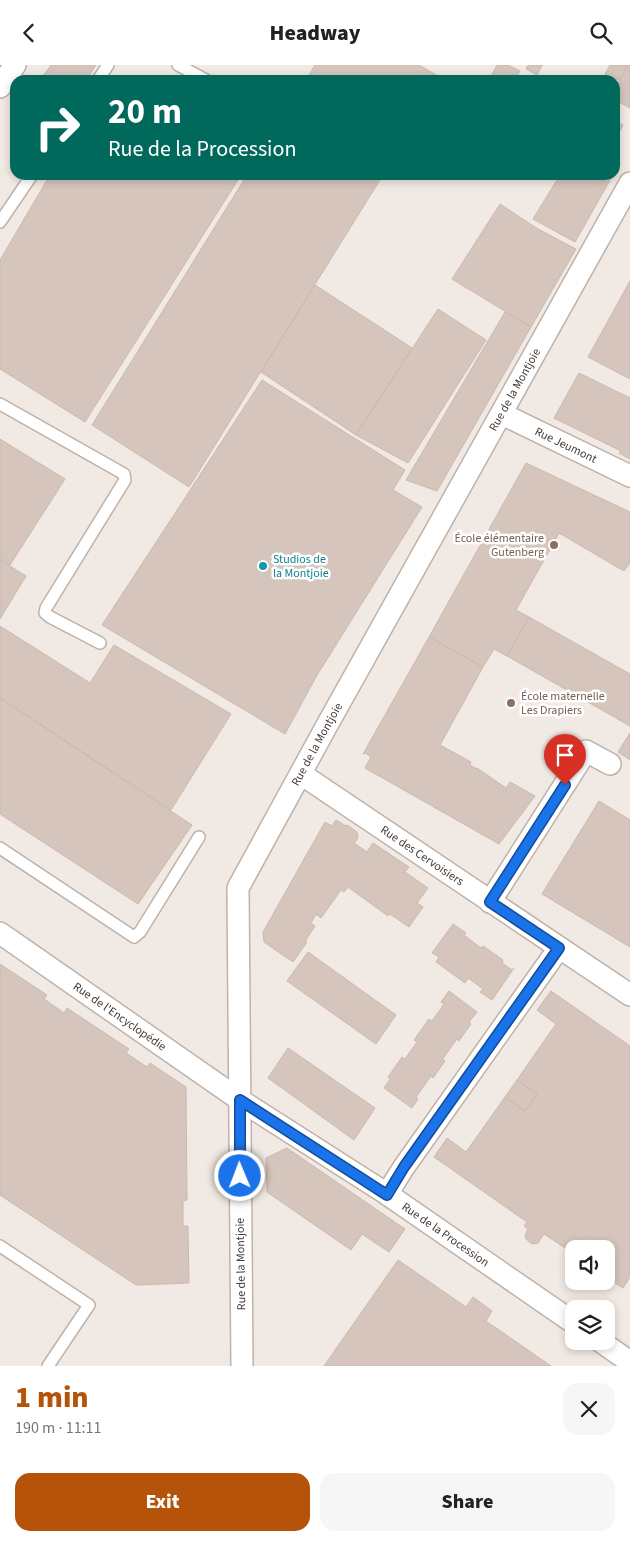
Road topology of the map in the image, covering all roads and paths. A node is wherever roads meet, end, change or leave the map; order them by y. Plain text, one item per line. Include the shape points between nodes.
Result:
1 (15, 65) edge
2 (178, 65) edge
3 (197, 75) edge
4 (0, 87) edge
5 (29, 180) edge
6 (630, 183) edge
7 (0, 222) edge
8 (0, 404) edge
9 (502, 414) junction
10 (630, 476) edge
11 (100, 643) dead end
12 (610, 764) dead end
13 (301, 774) junction
14 (199, 837) dead end
15 (0, 848) edge
16 (490, 902) junction
17 (0, 933) edge
18 (551, 943) junction
19 (630, 995) edge
20 (240, 1100) junction
21 (387, 1195) junction
22 (0, 1246) edge
23 (565, 1317) edge
24 (613, 1350) edge
25 (630, 1362) edge
26 (48, 1366) edge
27 (242, 1366) edge

1 - 4 street
2 - 3 lane
5 - 7 lane
6 - 9 street, Rue de la Montjoie
8 - 11 lane via 124,473 125,480 46,608 50,617
9 - 10 street, Rue Jeumont
9 - 13 street, Rue de la Montjoie
12 - 16 street via 586,751
13 - 16 street, Rue des Cervoisiers
13 - 20 street, Rue de la Montjoie via 238,888
14 - 15 lane via 134,937
16 - 18 street, Rue des Cervoisiers
17 - 20 street, Rue de l'Encyclopédie
18 - 19 street, Rue des Cervoisiers
18 - 21 street
20 - 21 street, Rue de la Procession
20 - 27 street, Rue de la Montjoie
21 - 23 street, Rue de la Procession
22 - 26 lane via 89,1305
24 - 25 street

